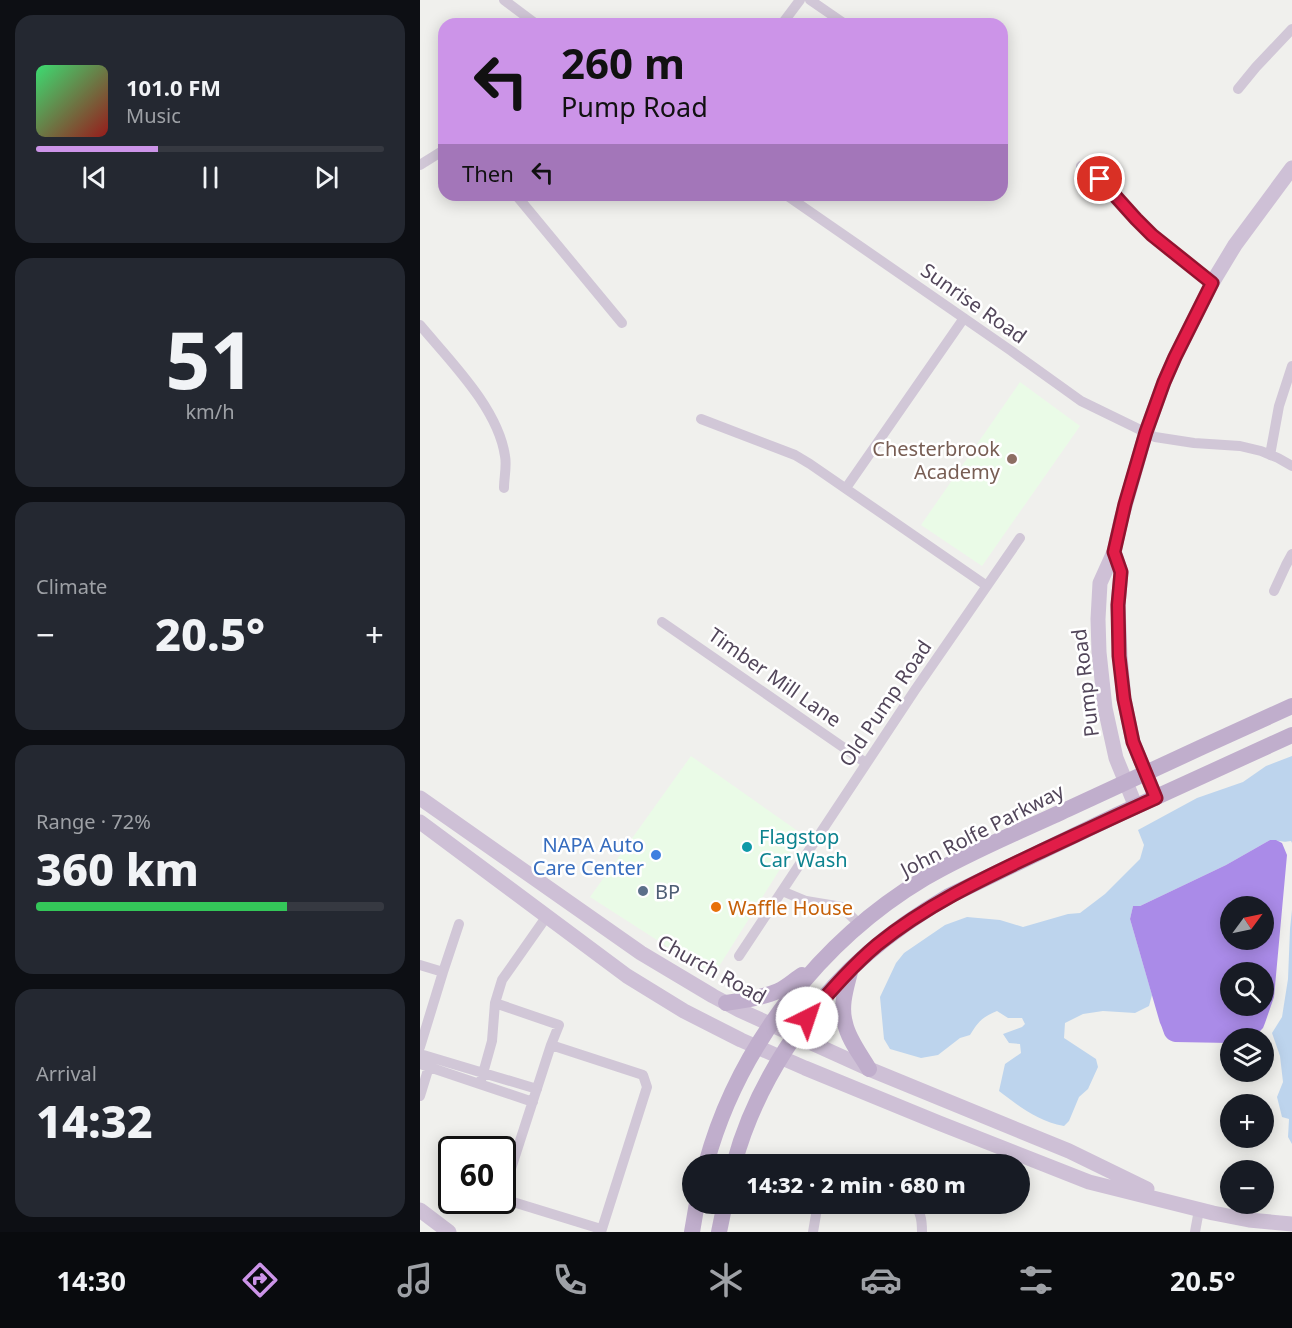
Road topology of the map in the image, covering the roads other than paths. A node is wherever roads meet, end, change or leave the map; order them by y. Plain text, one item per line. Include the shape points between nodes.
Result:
1 (504, 0) edge
2 (800, 0) edge
3 (810, 0) edge
4 (528, 18) edge
5 (786, 18) edge
6 (836, 18) edge
7 (1292, 29) edge
8 (1238, 89) dead end
9 (438, 154) edge
10 (420, 165) edge
11 (1081, 166) dead end
12 (1292, 168) edge
13 (521, 201) edge
14 (795, 201) edge
15 (1212, 283) junction
16 (964, 318) junction
17 (622, 323) dead end
18 (420, 325) edge
19 (1292, 366) edge
20 (701, 419) dead end
21 (1146, 432) junction
22 (1270, 455) junction
23 (1292, 466) edge
24 (504, 488) dead end
25 (846, 488) junction
26 (1020, 538) dead end
27 (1114, 552) junction
28 (1292, 554) edge
29 (987, 585) junction
30 (1274, 591) dead end
31 (662, 622) dead end
32 (1292, 706) edge
33 (1292, 735) edge
34 (866, 763) junction
35 (1146, 773) junction
36 (1126, 782) junction
37 (420, 798) edge
38 (1156, 798) junction
39 (1136, 807) junction
40 (420, 822) edge
41 (782, 891) junction
42 (547, 916) junction
43 (459, 924) dead end
44 (860, 925) junction
45 (739, 956) dead end
46 (820, 963) junction
47 (420, 964) edge
48 (851, 969) junction
49 (443, 972) junction
50 (495, 1002) junction
51 (726, 1003) junction
52 (771, 1025) junction
53 (795, 1036) junction
54 (551, 1046) junction
55 (420, 1047) edge
56 (757, 1047) junction
57 (420, 1054) edge
58 (781, 1058) junction
59 (427, 1063) edge
60 (869, 1069) junction
61 (482, 1078) junction
62 (537, 1089) junction
63 (420, 1096) edge
64 (533, 1102) junction
65 (709, 1154) edge
66 (738, 1154) edge
67 (1174, 1202) junction
68 (420, 1210) edge
69 (1199, 1210) junction
70 (695, 1214) edge
71 (723, 1214) edge
72 (816, 1214) edge
73 (920, 1214) edge
74 (1292, 1224) edge
75 (601, 1231) edge
76 (449, 1232) edge
77 (692, 1232) edge
78 (719, 1232) edge
79 (813, 1232) edge
80 (922, 1232) edge
81 (1195, 1232) edge

1 - 4 street
2 - 5 street
3 - 6 street
7 - 8 street
9 - 10 street
11 - 15 street via 1104,182 1152,235
12 - 15 main road, Pump Road
13 - 17 street
14 - 16 street, Sunrise Road
15 - 21 main road, Pump Road via 1175,357
16 - 21 street, Sunrise Road via 1081,401
16 - 25 street
18 - 24 street via 467,381 490,416 506,458
19 - 22 street
20 - 25 street via 795,455
21 - 22 street, Sunrise Road via 1194,443 1240,446
21 - 27 main road, Pump Road
22 - 23 street, Sunrise Road
25 - 29 street
26 - 29 street, Old Pump Road
27 - 35 main road, Pump Road via 1121,572 1119,656 1124,699 1133,742
27 - 36 main road, Pump Road via 1100,583 1099,652 1105,708 1116,758
28 - 30 street
29 - 34 street, Old Pump Road
31 - 34 street, Timber Mill Lane
32 - 35 main road, John Rolfe Parkway
33 - 38 main road
34 - 41 street, Old Pump Road
35 - 36 main road, John Rolfe Parkway
35 - 38 main road, Pump Road
36 - 39 main road, Pump Road
36 - 44 main road, John Rolfe Parkway via 941,869
37 - 51 main road, Church Road via 641,953
38 - 39 main road
39 - 48 main road via 949,896 886,938
40 - 42 main road, Church Road
41 - 44 street via 807,901 842,907
41 - 45 street, Old Pump Road
42 - 50 street via 502,980
42 - 56 main road, Church Road via 656,994
43 - 49 street
44 - 46 main road, John Rolfe Parkway
46 - 51 main road via 778,991
46 - 52 main road, John Rolfe Parkway
47 - 49 street
48 - 53 main road
48 - 60 main road via 843,1015
49 - 55 street
50 - 54 street via 559,1025
50 - 61 street via 492,1041
51 - 52 main road, Church Road
52 - 53 main road, Church Road
52 - 56 main road, John Rolfe Parkway
53 - 58 main road
53 - 60 main road, Church Road
54 - 62 street
54 - 75 street via 643,1075 647,1088
56 - 58 main road, Church Road
56 - 65 main road, John Rolfe Parkway via 733,1092
57 - 59 street
58 - 66 main road via 755,1107
58 - 67 main road, Church Road via 1089,1182
59 - 61 street
59 - 63 street
60 - 67 main road, Church Road via 1069,1150
61 - 62 street
61 - 64 street
62 - 64 street
64 - 75 street via 507,1181 507,1192 513,1202
67 - 69 main road, Church Road
68 - 76 main road
69 - 74 main road, Church Road
69 - 81 street
70 - 77 main road
71 - 78 main road
72 - 79 street
73 - 80 street

